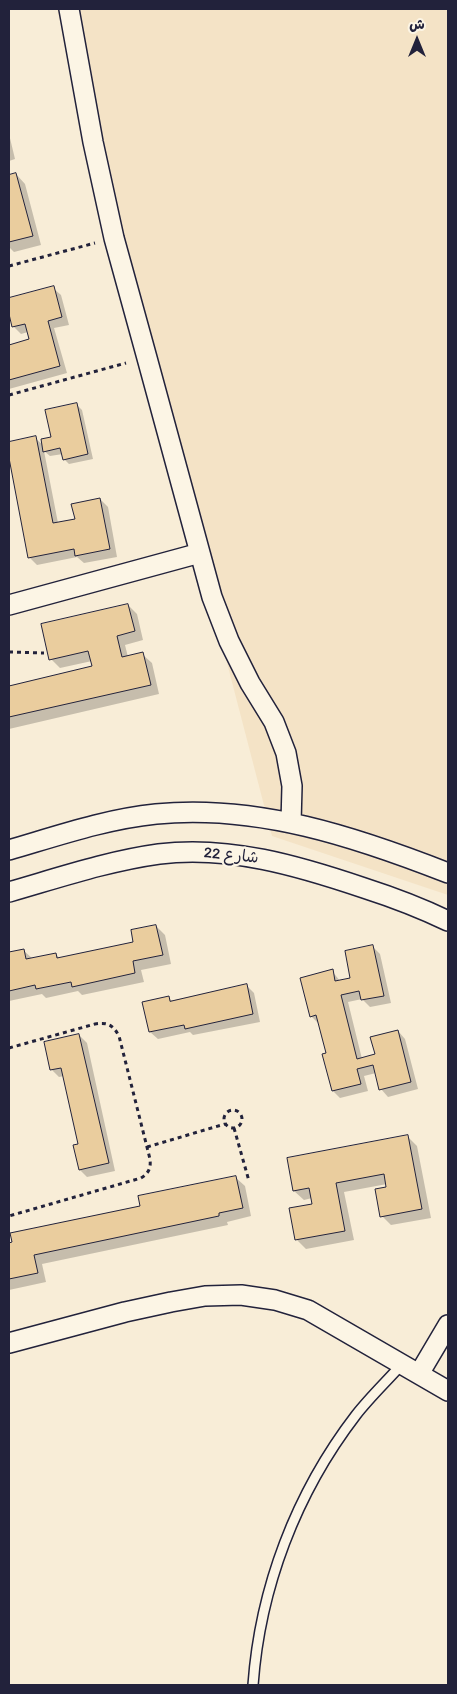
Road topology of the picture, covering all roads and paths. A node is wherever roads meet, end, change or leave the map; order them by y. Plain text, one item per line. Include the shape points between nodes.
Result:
1 (69, 9) edge
2 (114, 238) junction
3 (9, 266) edge
4 (147, 358) junction
5 (9, 395) edge
6 (200, 553) junction
7 (9, 605) edge
8 (9, 652) edge
9 (44, 653) dead end
10 (291, 823) junction
11 (9, 850) edge
12 (448, 873) edge
13 (9, 892) edge
14 (448, 921) edge
15 (9, 1048) edge
16 (225, 1124) junction
17 (234, 1128) junction
18 (147, 1147) junction
19 (249, 1181) dead end
20 (9, 1216) edge
21 (448, 1325) edge
22 (9, 1343) edge
23 (402, 1364) junction
24 (419, 1374) junction
25 (448, 1391) edge
26 (253, 1685) edge

1 - 2 street via 92,142
2 - 3 path
2 - 4 street
4 - 5 path
4 - 6 street
6 - 7 street
6 - 10 street via 229,641 274,722 286,753 292,786
8 - 9 path
10 - 11 street via 246,814 156,814 111,821
10 - 12 street via 357,840
13 - 14 street, شارع 22 via 119,861 203,852 245,856 330,877 391,897
15 - 18 path via 95,1024 105,1022 114,1027
16 - 17 path
16 - 17 path via 226,1113 235,1109 243,1116 243,1121
16 - 18 path
17 - 19 path
18 - 20 path via 151,1167 141,1178
21 - 24 street
22 - 23 street via 171,1302 241,1295 275,1300 308,1310
23 - 24 street
23 - 26 lane via 356,1415 323,1463 288,1532 266,1597
24 - 25 street

